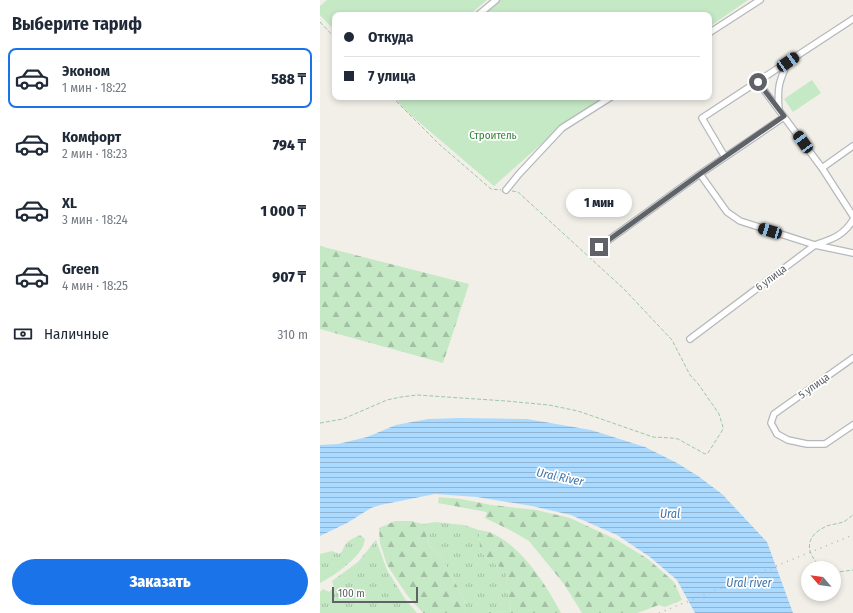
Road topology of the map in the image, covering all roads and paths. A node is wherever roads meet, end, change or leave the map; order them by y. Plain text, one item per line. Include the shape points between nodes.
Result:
1 (496, 0) edge
2 (760, 0) edge
3 (482, 12) edge
4 (853, 19) edge
5 (320, 22) edge
6 (712, 31) edge
7 (332, 35) edge
8 (788, 62) junction
9 (758, 82) junction
10 (395, 100) edge
11 (606, 100) edge
12 (779, 110) junction
13 (784, 116) junction
14 (853, 146) edge
15 (725, 156) junction
16 (822, 168) junction
17 (700, 174) junction
18 (506, 190) junction
19 (853, 216) edge
20 (853, 220) edge
21 (815, 245) junction
22 (599, 247) dead end
23 (853, 253) edge
24 (690, 339) dead end
25 (853, 358) edge
26 (320, 423) edge
27 (853, 426) edge
28 (853, 515) edge
29 (815, 561) edge
30 (853, 570) edge
31 (841, 572) edge

1 - 3 street
2 - 6 street
4 - 8 street
5 - 7 path
8 - 9 street
8 - 12 street via 780,78 777,92
9 - 12 street
9 - 15 street via 702,118
10 - 18 path via 439,144 492,189
11 - 18 street via 562,128
12 - 13 street
13 - 15 street
13 - 16 street
14 - 16 street
15 - 17 street
16 - 19 street
17 - 21 street via 727,212 740,221
17 - 22 street
18 - 26 path via 518,192 624,289 672,340 690,376 719,414 722,431 708,453 705,454 678,439 653,437 578,411 506,401 417,395 387,400 342,419
20 - 21 street, 6 улица via 846,230 834,239
21 - 23 street
21 - 24 street, 6 улица
25 - 27 street, 5 улица via 774,414 771,423 777,434 788,440 807,444 825,444
28 - 29 path via 844,522 827,526 815,534 808,548
30 - 31 path

